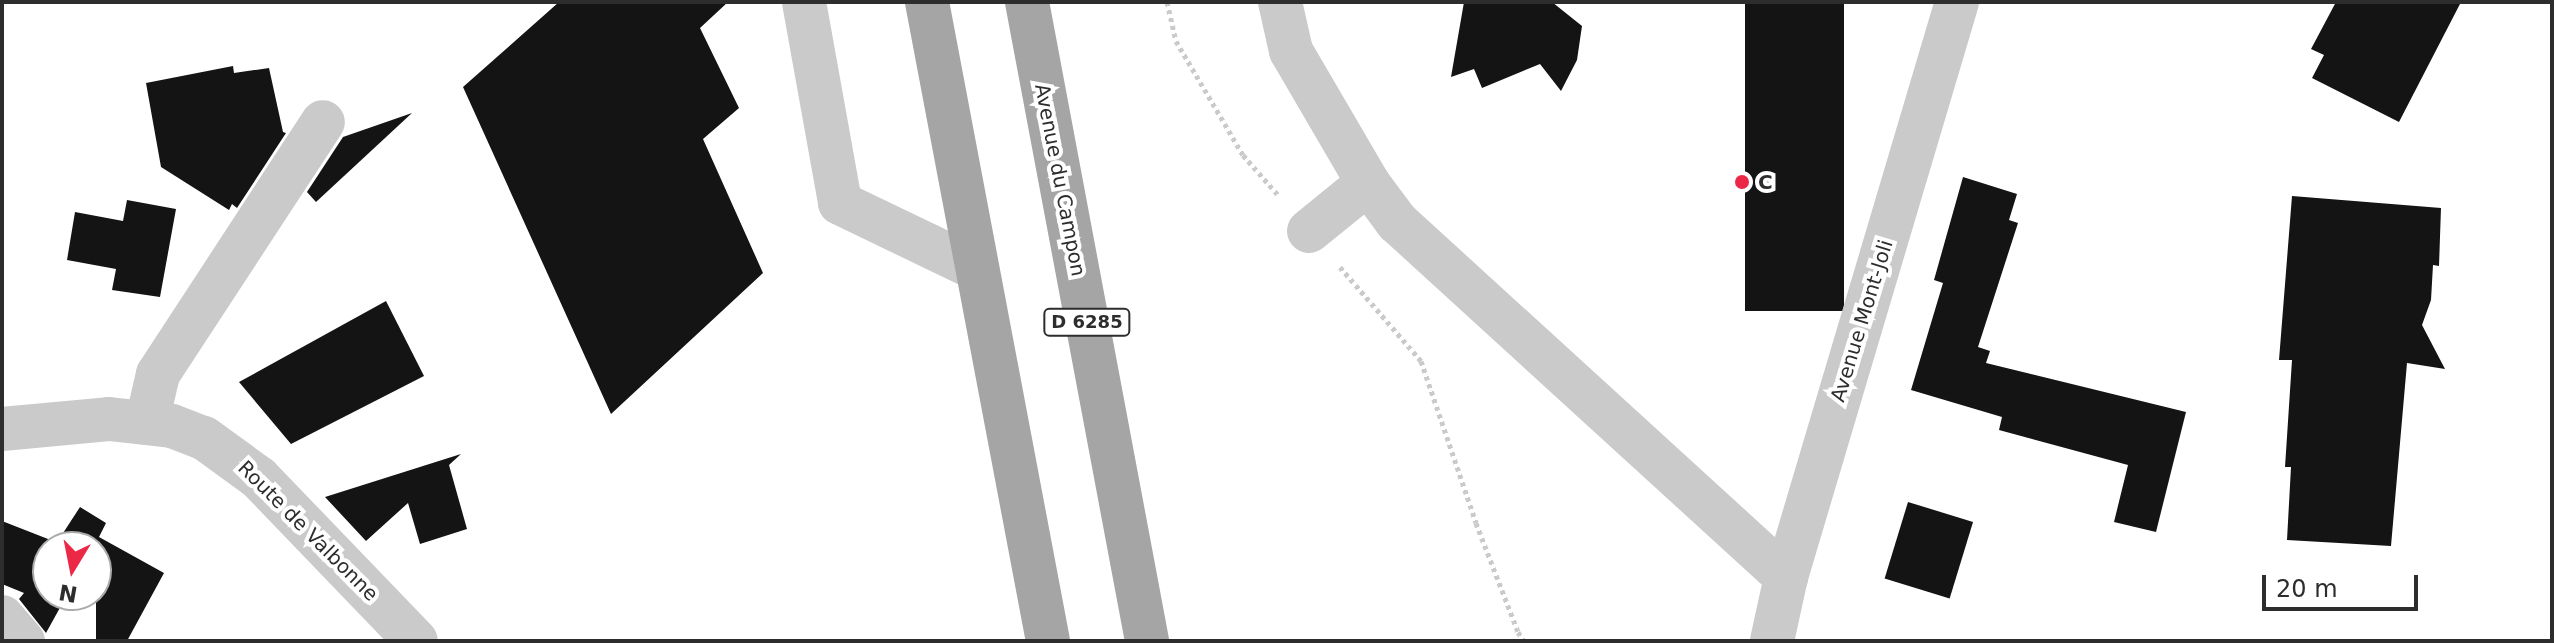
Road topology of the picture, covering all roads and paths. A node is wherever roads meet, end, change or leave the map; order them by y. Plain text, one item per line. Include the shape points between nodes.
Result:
1 (804, 2) edge
2 (927, 2) edge
3 (1027, 2) edge
4 (1167, 2) edge
5 (1280, 2) edge
6 (1957, 2) edge
7 (323, 122) dead end
8 (1368, 183) junction
9 (1309, 231) junction
10 (977, 269) junction
11 (147, 422) junction
12 (2, 429) edge
13 (1786, 577) junction
14 (2, 617) edge
15 (23, 641) edge
16 (416, 641) edge
17 (1048, 641) edge
18 (1147, 641) edge
19 (1524, 641) edge
20 (1772, 641) edge

1 - 10 street via 840,203
2 - 10 main road
3 - 18 main road, Avenue du Campon / D 6285
4 - 9 path via 1176,41 1243,155
5 - 8 street via 1291,51
6 - 13 street, Avenue Mont-Joli
7 - 11 street via 158,374
8 - 9 street
8 - 13 street via 1397,222
9 - 19 path via 1421,361 1476,523
10 - 17 main road
11 - 12 street, Route de Valbonne via 109,419
11 - 16 street, Route de Valbonne via 204,438 259,478
13 - 20 street, Avenue Mont-Joli
14 - 15 street

